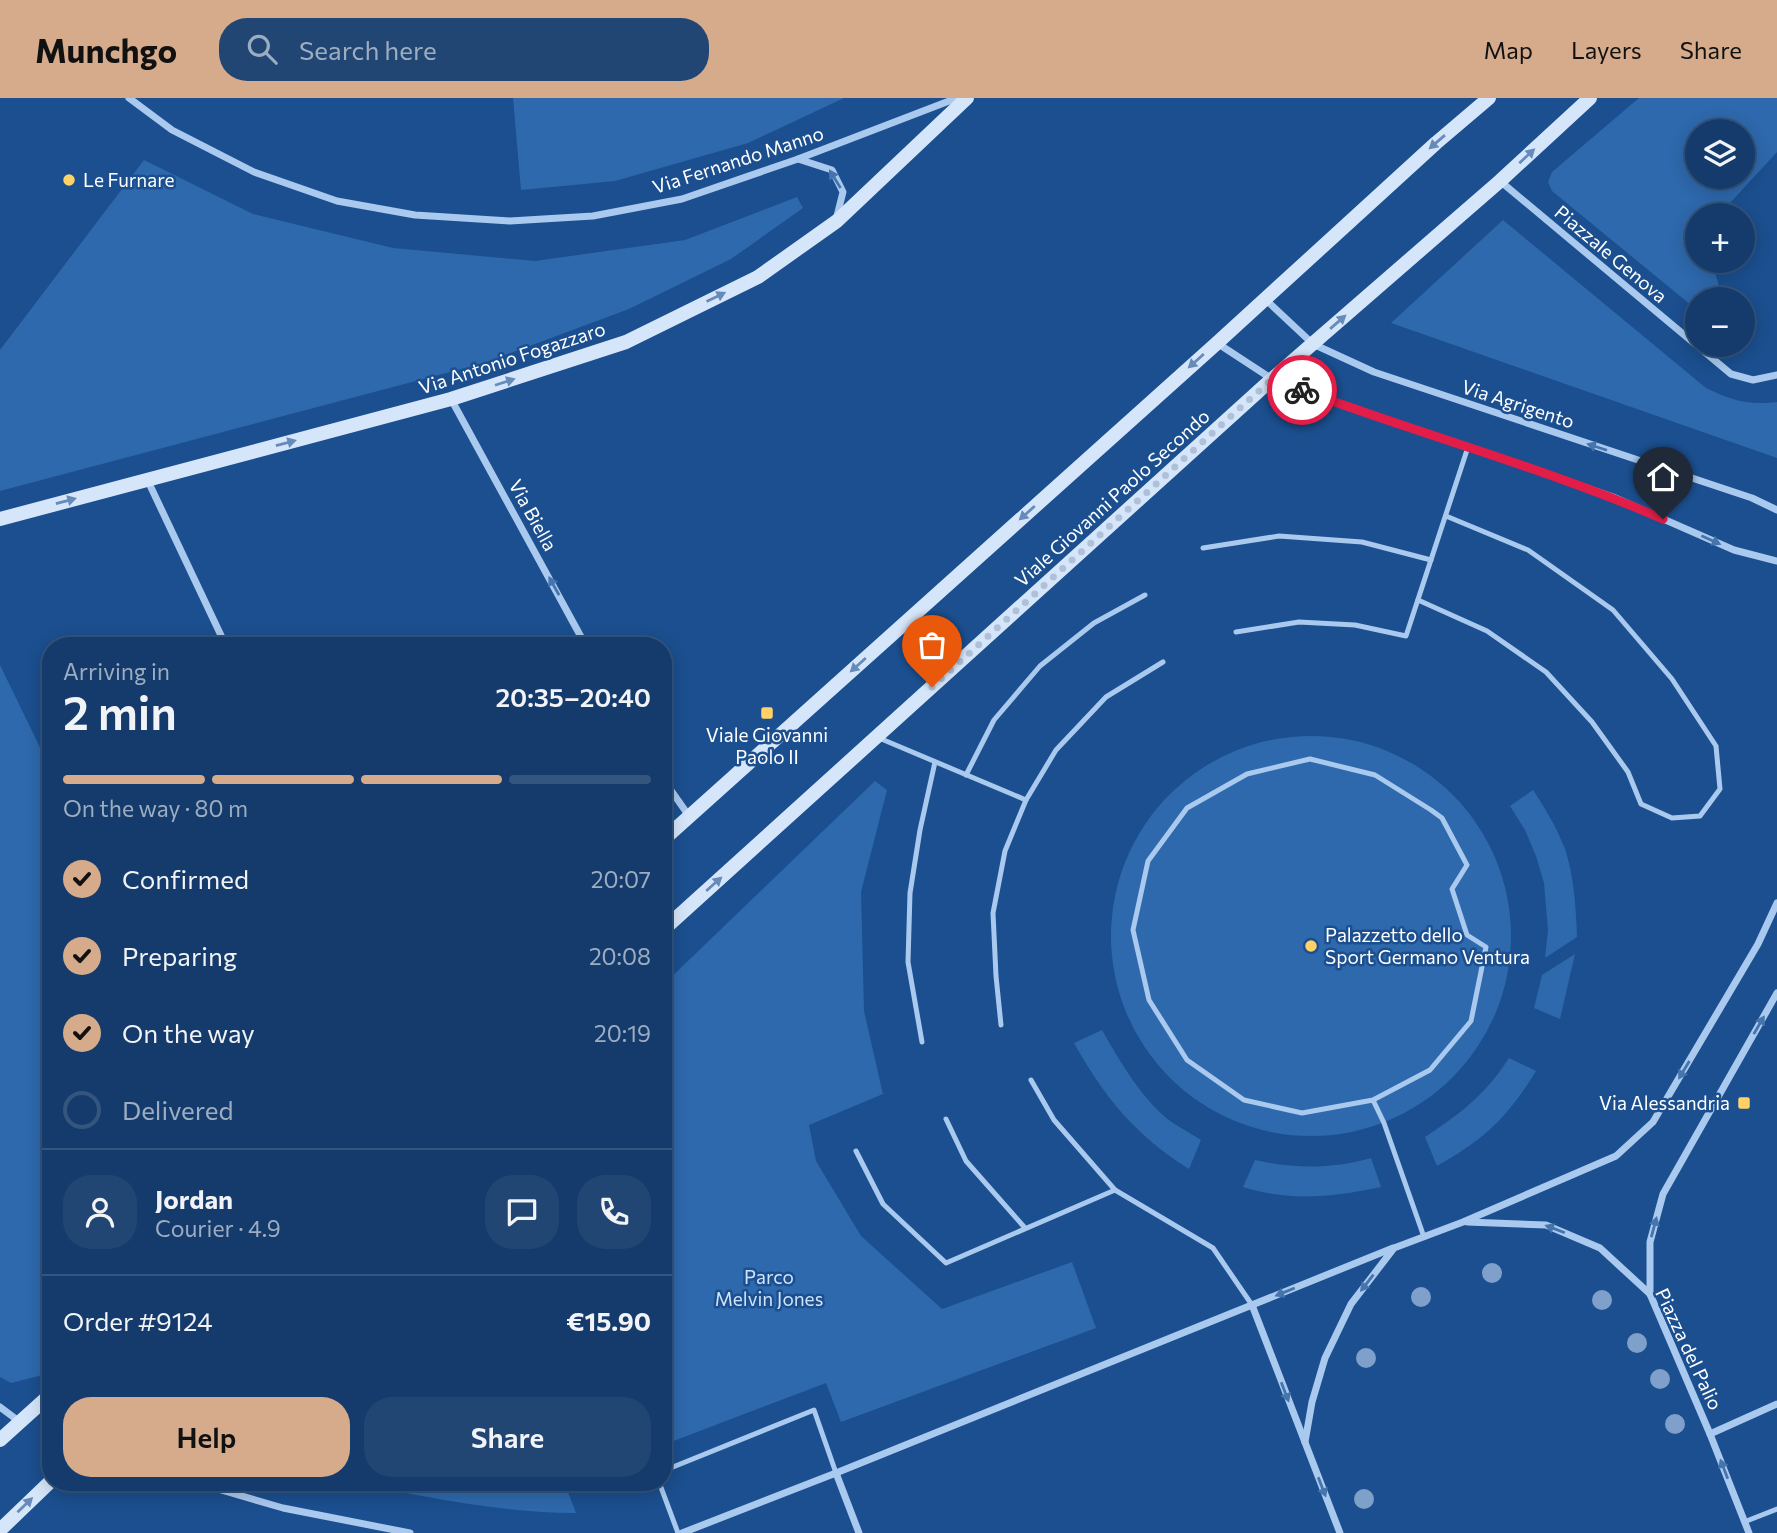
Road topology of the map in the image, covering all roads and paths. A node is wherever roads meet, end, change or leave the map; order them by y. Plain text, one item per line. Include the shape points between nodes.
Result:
1 (129, 98) edge
2 (957, 98) edge
3 (967, 98) edge
4 (1489, 98) edge
5 (1590, 98) edge
6 (798, 159) junction
7 (1500, 181) junction
8 (836, 221) junction
9 (1265, 299) junction
10 (1217, 343) junction
11 (1312, 344) junction
12 (1777, 375) edge
13 (1272, 379) junction
14 (451, 399) junction
15 (1468, 447) junction
16 (147, 479) junction
17 (1777, 510) edge
18 (1446, 516) junction
19 (0, 519) edge
20 (1203, 548) dead end
21 (1431, 560) junction
22 (1777, 561) edge
23 (1144, 595) dead end
24 (1418, 600) junction
25 (1236, 632) dead end
26 (222, 637) edge
27 (581, 637) edge
28 (1163, 662) dead end
29 (876, 737) junction
30 (935, 762) junction
31 (966, 775) junction
32 (672, 792) edge
33 (1026, 800) junction
34 (689, 817) junction
35 (672, 832) edge
36 (1777, 903) edge
37 (672, 922) edge
38 (1777, 993) edge
39 (1001, 1025) dead end
40 (922, 1042) dead end
41 (1031, 1080) dead end
42 (1374, 1100) junction
43 (946, 1119) dead end
44 (856, 1151) dead end
45 (1115, 1191) junction
46 (1462, 1222) junction
47 (1025, 1228) junction
48 (1424, 1237) junction
49 (1394, 1248) junction
50 (1650, 1294) junction
51 (1252, 1305) junction
52 (42, 1402) edge
53 (1777, 1404) edge
54 (0, 1407) edge
55 (20, 1422) junction
56 (1710, 1434) junction
57 (0, 1440) edge
58 (1304, 1442) junction
59 (672, 1467) edge
60 (836, 1472) junction
61 (42, 1490) edge
62 (225, 1491) edge
63 (663, 1491) edge
64 (1777, 1509) edge
65 (1744, 1522) junction
66 (0, 1530) edge
67 (410, 1533) edge
68 (680, 1533) edge
69 (859, 1533) edge
70 (1340, 1533) edge
71 (1749, 1533) edge

1 - 6 street, Via Fernando Manno via 172,130 254,172 337,201 415,215 510,221 593,216 682,199
2 - 6 street, Via Fernando Manno
3 - 8 main road, Via Antonio Fogazzaro
4 -> 9 main road
7 -> 5 main road, Viale Giovanni Paolo Secondo
8 -> 6 street via 843,192 832,170
11 -> 7 main road, Viale Giovanni Paolo Secondo
7 - 12 street, Piazzale Genova via 1731,374 1753,380
14 -> 8 main road, Via Antonio Fogazzaro via 626,342 758,277
9 - 10 main road
9 - 11 street, Via Agrigento
10 - 13 street
10 -> 34 main road
11 - 13 main road, Viale Giovanni Paolo Secondo
17 -> 11 street, Via Agrigento via 1374,372
13 - 15 street
13 - 29 main road, Viale Giovanni Paolo Secondo
16 -> 14 main road, Via Antonio Fogazzaro
27 -> 14 street, Via Biella
15 - 18 lane
15 -> 22 street via 1613,497 1734,550
19 -> 16 main road, Via Antonio Fogazzaro
16 - 26 street
18 - 21 lane
18 - 24 lane via 1528,550 1613,610 1672,679 1716,746 1720,789 1700,816 1672,818 1641,804 1628,772 1592,722 1546,672 1487,631
20 - 21 lane via 1279,536 1362,542
21 - 24 lane
23 - 31 lane via 1094,623 1040,666 994,720
24 - 25 lane via 1406,636 1355,625 1299,622
28 - 33 lane via 1106,697 1056,750
29 - 30 lane
37 -> 29 main road, Viale Giovanni Paolo Secondo
30 - 31 lane
30 - 40 lane via 910,893 908,962
31 - 33 lane
32 - 34 street
33 - 39 lane via 1004,851 993,913
34 - 35 main road
36 -> 46 street, Piazza del Palio via 1758,944 1653,1122 1616,1156
50 -> 38 street via 1650,1242 1663,1194
41 - 45 lane via 1054,1120
42 - 42 lane via 1430,1070 1471,1021 1486,947 1467,935 1452,888 1467,865 1442,818 1376,775 1310,759 1247,774 1187,808 1148,861 1133,930 1149,1000 1187,1060 1244,1100 1302,1113
42 - 48 lane
43 - 47 lane via 966,1161
44 - 47 lane via 883,1204 946,1263
45 - 47 lane
45 - 51 lane via 1213,1248
46 - 48 street, Piazza del Palio
50 -> 46 street, Piazza del Palio via 1600,1248 1546,1224
48 - 49 street, Piazza del Palio
49 -> 51 street, Piazza del Palio
49 -> 58 street via 1351,1304 1325,1358
50 - 56 street, Piazza del Palio
51 -> 58 street
51 - 60 street, Piazza del Palio
52 - 55 main road
53 - 56 street
54 - 55 street
55 - 57 main road
65 -> 56 street, Piazza del Palio
58 -> 70 street
59 - 60 lane via 814,1410
60 - 68 street, Piazza del Palio
60 - 69 street
66 -> 61 main road
62 - 67 street via 283,1508
63 - 68 lane
64 - 65 lane
65 - 71 street, Piazza del Palio

